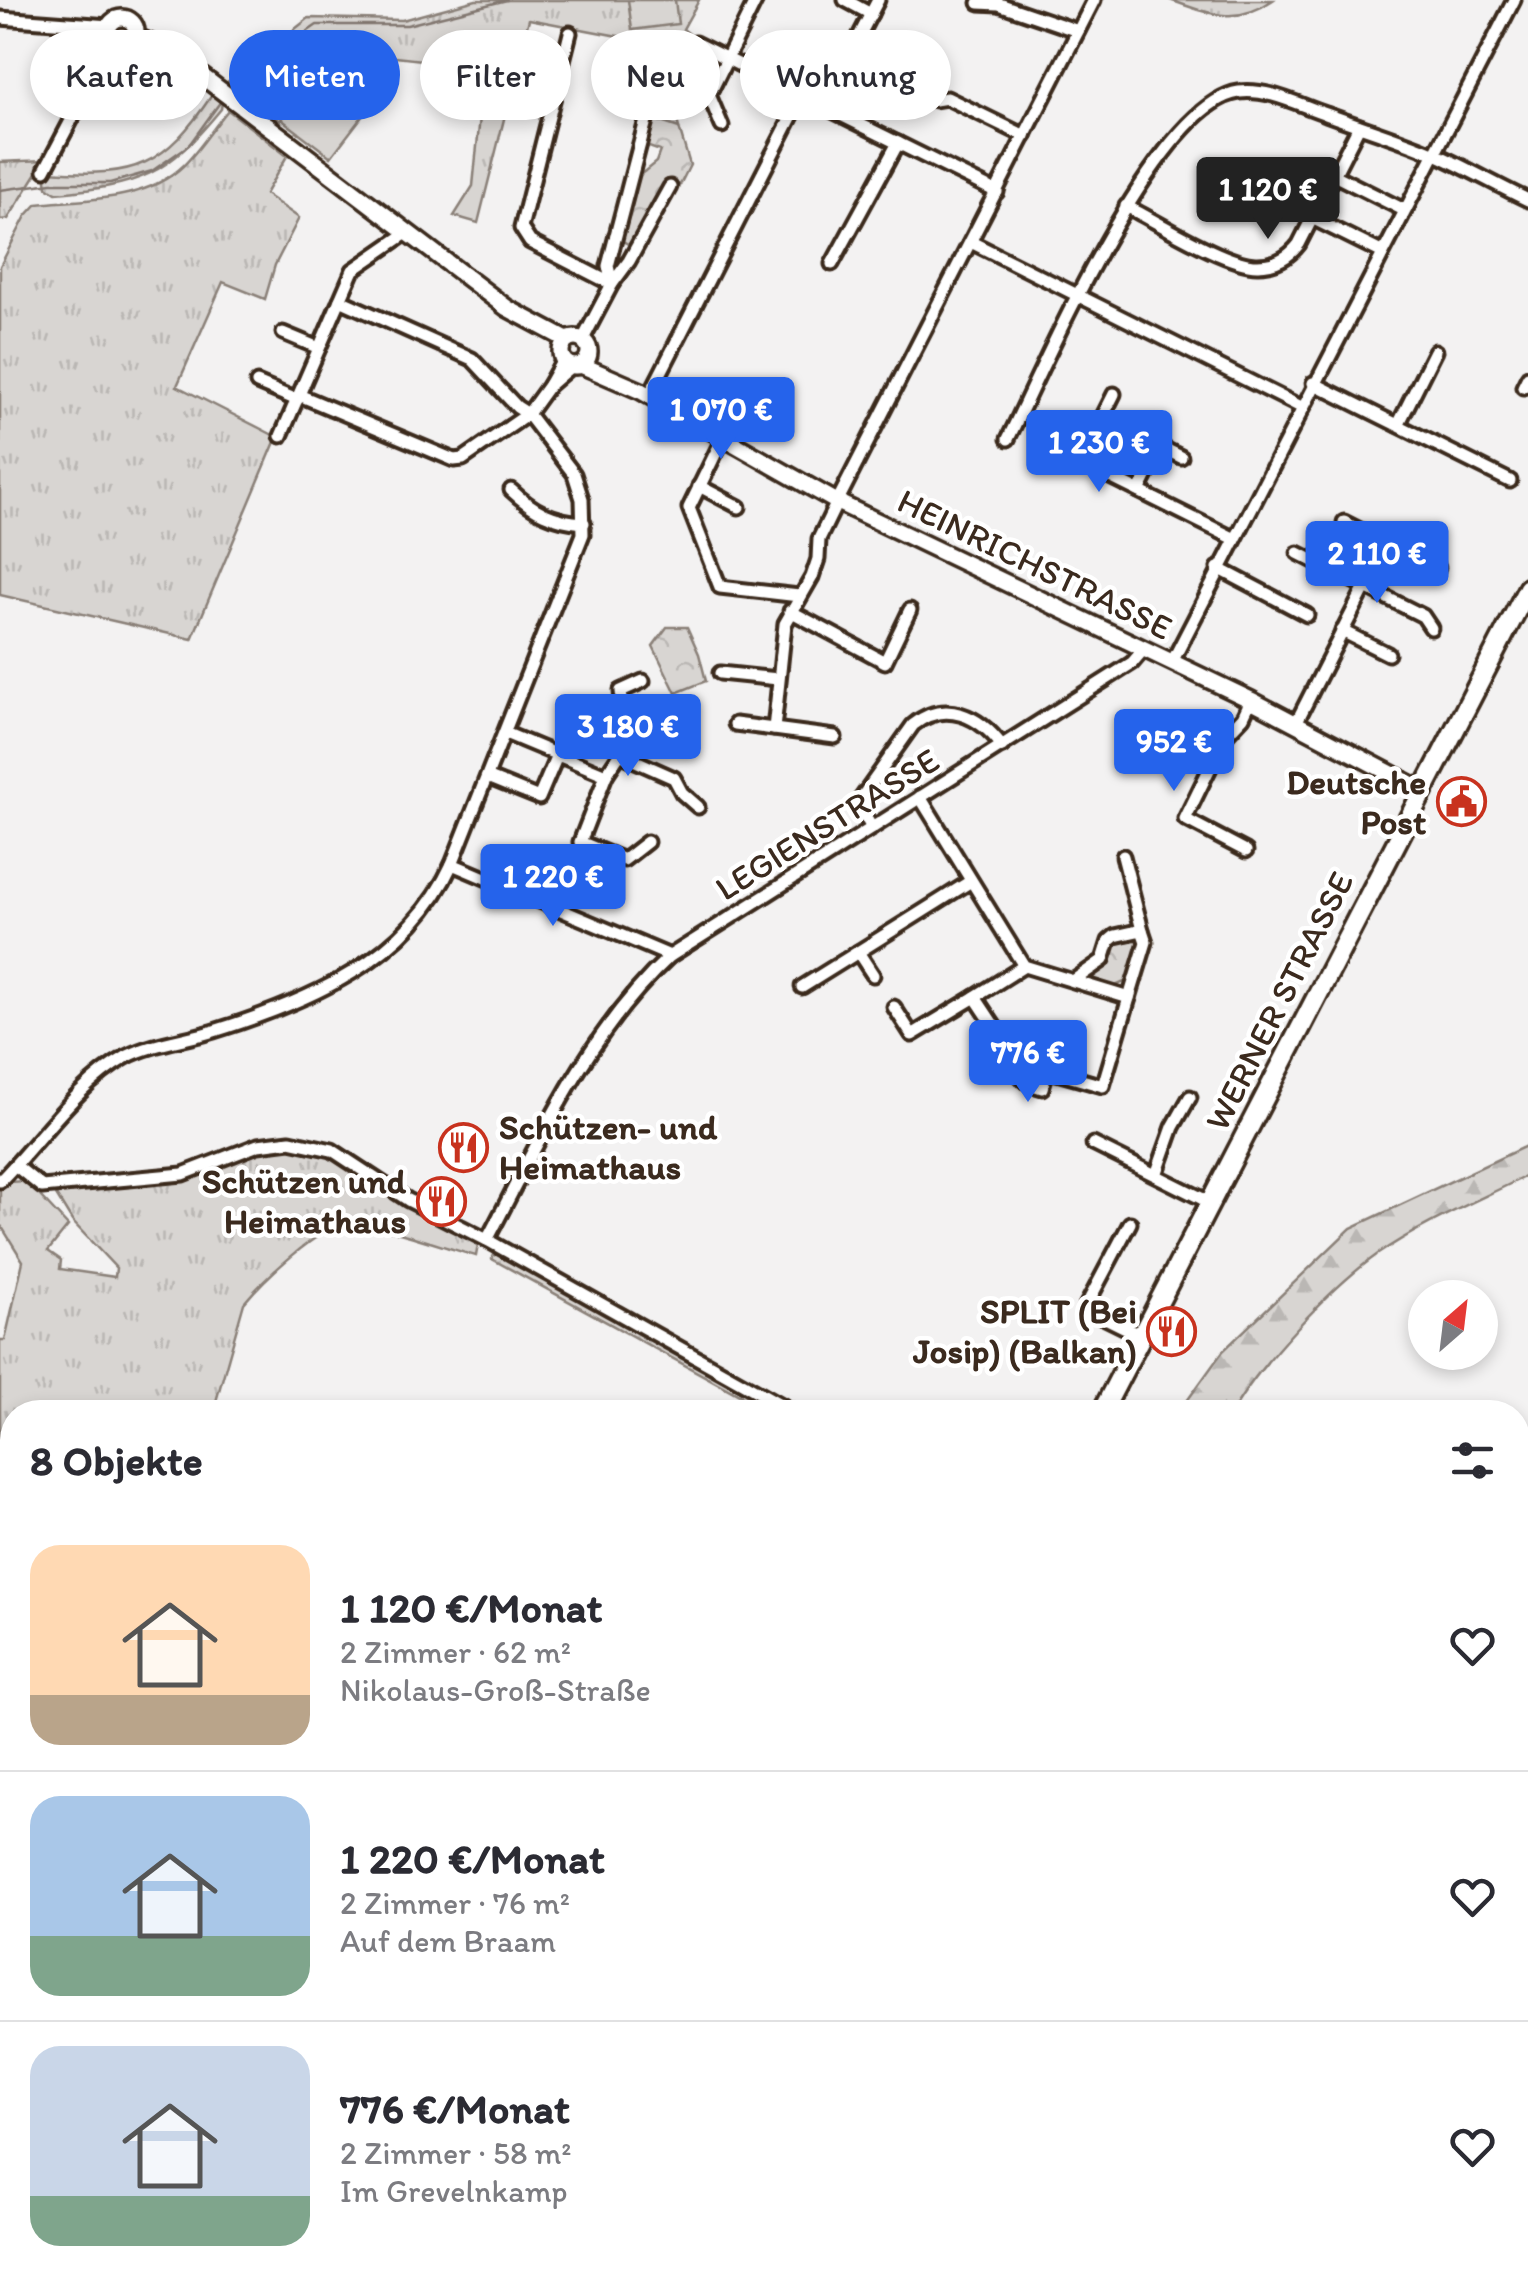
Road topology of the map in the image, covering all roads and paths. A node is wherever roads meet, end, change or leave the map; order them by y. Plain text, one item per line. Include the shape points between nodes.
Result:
1 (125, 0) edge
2 (756, 0) edge
3 (845, 0) edge
4 (878, 0) edge
5 (1094, 0) edge
6 (1514, 0) edge
7 (979, 3) dead end
8 (872, 14) junction
9 (0, 18) edge
10 (116, 22) junction
11 (111, 30) edge
12 (134, 30) edge
13 (863, 30) edge
14 (1078, 31) junction
15 (720, 54) edge
16 (728, 58) junction
17 (740, 64) edge
18 (209, 81) edge
19 (951, 100) edge
20 (72, 120) edge
21 (548, 120) edge
22 (646, 120) edge
23 (790, 120) edge
24 (851, 120) edge
25 (722, 126) dead end
26 (1360, 126) junction
27 (1025, 136) junction
28 (898, 143) junction
29 (1433, 153) junction
30 (46, 170) dead end
31 (1334, 175) junction
32 (670, 187) dead end
33 (996, 192) junction
34 (1251, 198) dead end
35 (1528, 200) edge
36 (1126, 206) junction
37 (1404, 210) junction
38 (1314, 214) junction
39 (408, 232) junction
40 (971, 242) junction
41 (612, 252) junction
42 (1381, 252) junction
43 (629, 261) junction
44 (832, 264) dead end
45 (612, 284) junction
46 (1078, 295) junction
47 (340, 300) junction
48 (283, 333) dead end
49 (319, 348) junction
50 (1435, 351) dead end
51 (573, 353) junction
52 (257, 383) dead end
53 (1313, 383) junction
54 (1114, 394) dead end
55 (649, 396) junction
56 (298, 398) junction
57 (1301, 407) junction
58 (528, 414) junction
59 (1398, 425) junction
60 (282, 436) dead end
61 (723, 438) junction
62 (1008, 439) dead end
63 (1146, 440) dead end
64 (1160, 447) junction
65 (1181, 457) dead end
66 (1510, 481) dead end
67 (699, 486) junction
68 (511, 490) dead end
69 (1139, 491) junction
70 (837, 502) junction
71 (739, 506) dead end
72 (1344, 522) dead end
73 (584, 523) junction
74 (1233, 538) junction
75 (1388, 544) junction
76 (1298, 553) dead end
77 (1218, 568) junction
78 (1438, 568) dead end
79 (1364, 586) junction
80 (1528, 588) edge
81 (799, 596) junction
82 (910, 610) dead end
83 (790, 612) junction
84 (1308, 615) dead end
85 (1431, 628) dead end
86 (1342, 630) junction
87 (1144, 649) junction
88 (1388, 654) dead end
89 (1172, 662) junction
90 (720, 673) dead end
91 (778, 679) junction
92 (644, 681) dead end
93 (1251, 700) junction
94 (571, 723) dead end
95 (736, 724) dead end
96 (1296, 724) junction
97 (774, 729) junction
98 (505, 733) junction
99 (835, 737) dead end
100 (1002, 746) junction
101 (557, 754) junction
102 (620, 754) junction
103 (606, 775) junction
104 (487, 776) junction
105 (1424, 791) junction
106 (920, 797) junction
107 (698, 807) dead end
108 (872, 828) junction
109 (647, 842) dead end
110 (1246, 851) dead end
111 (1122, 856) dead end
112 (452, 864) junction
113 (971, 881) junction
114 (1142, 930) junction
115 (858, 952) junction
116 (670, 956) junction
117 (1024, 966) junction
118 (873, 975) dead end
119 (1074, 982) junction
120 (802, 988) dead end
121 (974, 997) junction
122 (1130, 998) junction
123 (894, 1007) dead end
124 (1018, 1062) junction
125 (1047, 1070) junction
126 (1190, 1097) dead end
127 (1093, 1144) dead end
128 (15, 1166) junction
129 (1156, 1175) junction
130 (0, 1180) edge
131 (1211, 1203) junction
132 (1130, 1223) dead end
133 (487, 1240) junction
134 (1142, 1336) junction
135 (773, 1400) edge
136 (1108, 1400) edge

1 - 10 street
2 - 16 street
3 - 8 street
4 - 8 street
5 - 14 street
6 - 29 street
7 - 14 street
8 - 13 street
9 - 10 street
10 - 11 street
10 - 12 street, HEINRICHSTRASSE via 132,22
14 - 27 street
15 - 16 street
16 - 17 street
16 - 25 street via 709,95
18 - 39 street, HEINRICHSTRASSE
19 - 27 street
20 - 30 street
21 - 45 street via 521,228 530,242
22 - 41 street
23 - 55 street
24 - 28 street
26 - 29 street
26 - 31 street
26 - 36 street via 1260,92 1232,94 1186,130
27 - 33 street
28 - 33 street
28 - 44 street
29 - 35 street
29 - 37 street
31 - 37 street
31 - 38 street
32 - 43 street
33 - 40 street
34 - 38 street via 1256,188
36 - 38 street via 1256,266 1294,250
36 - 46 street
37 - 42 street
38 - 42 street
39 - 47 street via 352,270
39 - 51 street, HEINRICHSTRASSE
40 - 46 street
40 - 70 street
41 - 43 street
41 - 45 street
42 - 53 street
43 - 45 street
45 - 51 street
46 - 57 street
46 - 62 street
47 - 49 street
47 - 58 street via 472,359
48 - 49 street
49 - 56 street
50 - 59 street
51 - 55 street, HEINRICHSTRASSE
51 - 58 street
52 - 56 street
53 - 57 street
53 - 59 street
54 - 69 street via 1080,462
55 - 61 street, HEINRICHSTRASSE
56 - 58 street via 454,460
56 - 60 street
57 - 74 street
58 - 73 street via 574,474
59 - 66 street
61 - 67 street
61 - 70 street, HEINRICHSTRASSE
63 - 64 street
64 - 65 street
64 - 69 street
67 - 71 street
67 - 81 street via 688,508 720,587
68 - 73 street via 559,522
69 - 74 street
70 - 81 street
70 - 87 street, HEINRICHSTRASSE
72 - 75 street
73 - 98 street
74 - 77 street
75 - 78 street
75 - 79 street
76 - 79 street
77 - 84 street
77 - 89 street
79 - 85 street via 1423,616
79 - 86 street
80 - 105 main road, WERNER STRASSE
81 - 83 street
82 - 83 street via 885,662
83 - 91 street
86 - 88 street
86 - 96 street
87 - 89 street, HEINRICHSTRASSE
87 - 100 street, LEGIENSTRASSE
89 - 93 street, HEINRICHSTRASSE
90 - 91 street
91 - 97 street
92 - 102 street via 621,690
93 - 96 street, HEINRICHSTRASSE
93 - 110 street via 1185,818
94 - 101 street
95 - 97 street
96 - 105 street, HEINRICHSTRASSE
97 - 99 street
98 - 101 street
98 - 104 street
100 - 106 street, LEGIENSTRASSE
100 - 108 street via 986,727 961,714 923,717 860,801
101 - 103 street
101 - 104 street via 539,798
102 - 103 street
102 - 107 street via 674,778
103 - 109 street via 580,842 624,860
104 - 112 street
105 - 131 main road, WERNER STRASSE
106 - 108 street, LEGIENSTRASSE
106 - 113 street
108 - 116 street, LEGIENSTRASSE
111 - 114 street
112 - 116 street
112 - 128 street via 425,912 379,956 260,1014 124,1058
113 - 115 street
113 - 117 street
114 - 119 street via 1116,936 1103,960
114 - 122 street via 1146,942
115 - 118 street
115 - 120 street
116 - 133 street, LEGIENSTRASSE via 638,986 564,1092
117 - 119 street
117 - 121 street
119 - 122 street
121 - 123 street via 912,1034
121 - 124 street
122 - 125 street via 1103,1086
124 - 125 street
124 - 125 street via 1024,1083 1042,1088
126 - 129 street
127 - 129 street
128 - 130 street
128 - 133 street via 42,1187 183,1174 246,1147 290,1141 332,1150 408,1200
129 - 131 street
131 - 134 main road, WERNER STRASSE
132 - 134 street via 1085,1308
133 - 135 street
134 - 136 main road, WERNER STRASSE

